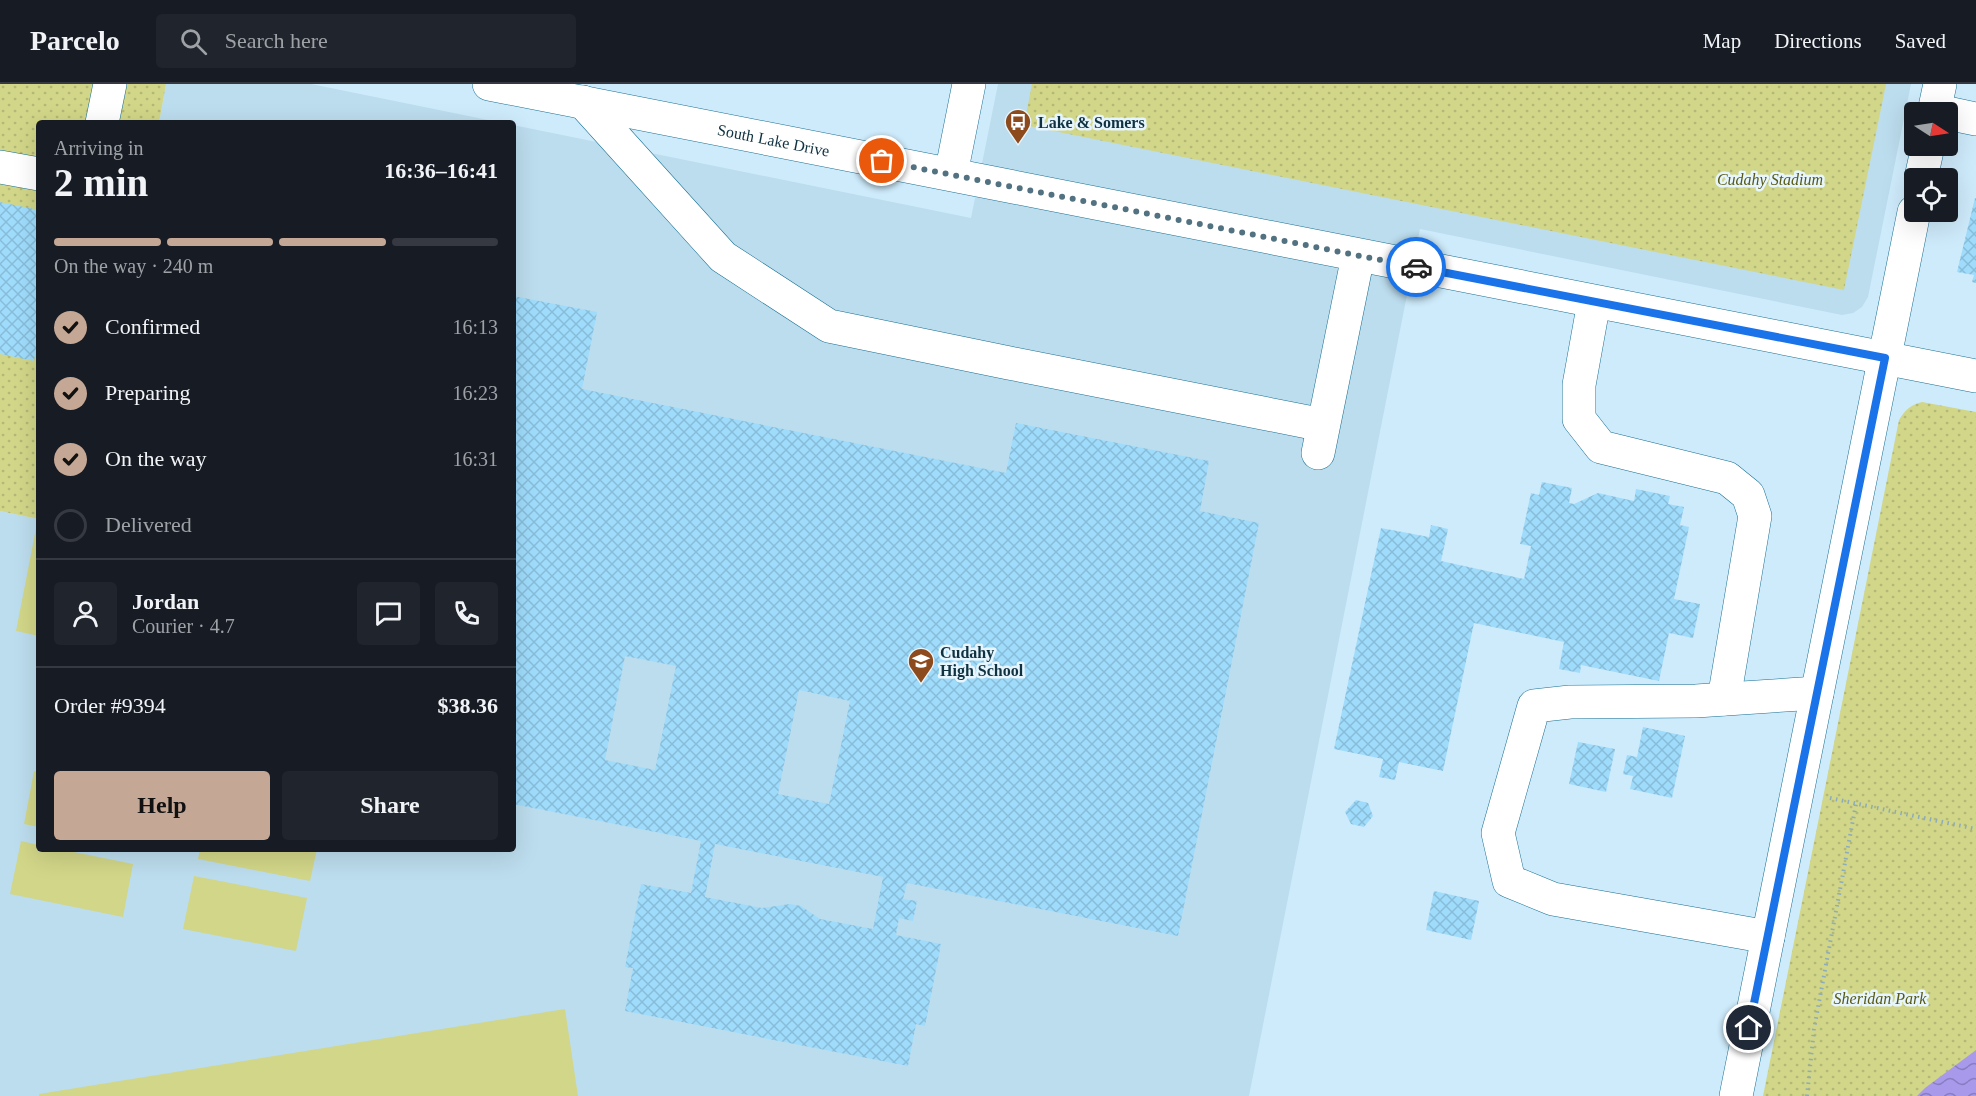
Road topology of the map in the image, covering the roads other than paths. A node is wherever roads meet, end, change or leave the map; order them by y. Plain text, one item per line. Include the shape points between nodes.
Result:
1 (110, 84) edge
2 (489, 84) edge
3 (969, 84) edge
4 (583, 102) junction
5 (1958, 113) edge
6 (1976, 119) edge
7 (103, 120) edge
8 (0, 167) edge
9 (36, 173) edge
10 (951, 174) junction
11 (1912, 222) edge
12 (1358, 256) junction
13 (1594, 302) junction
14 (1885, 358) junction
15 (1976, 376) edge
16 (1817, 693) junction
17 (1724, 699) junction
18 (1768, 937) junction
19 (1736, 1096) edge

1 - 7 main road
2 - 4 main road, South Lake Drive
3 - 10 main road
4 - 10 main road, South Lake Drive
4 - 12 main road via 723,256 829,326 1010,363 1321,439
5 - 6 main road
8 - 9 main road
10 - 12 main road, South Lake Drive
11 - 14 main road
12 - 13 main road, South Lake Drive
13 - 14 main road, South Lake Drive
13 - 17 main road via 1579,386 1579,419 1601,447 1727,478 1748,495 1755,516
14 - 15 main road, South Lake Drive
14 - 16 main road
16 - 17 main road
16 - 18 main road
17 - 18 main road via 1534,706 1498,833 1509,881 1552,899
18 - 19 main road

